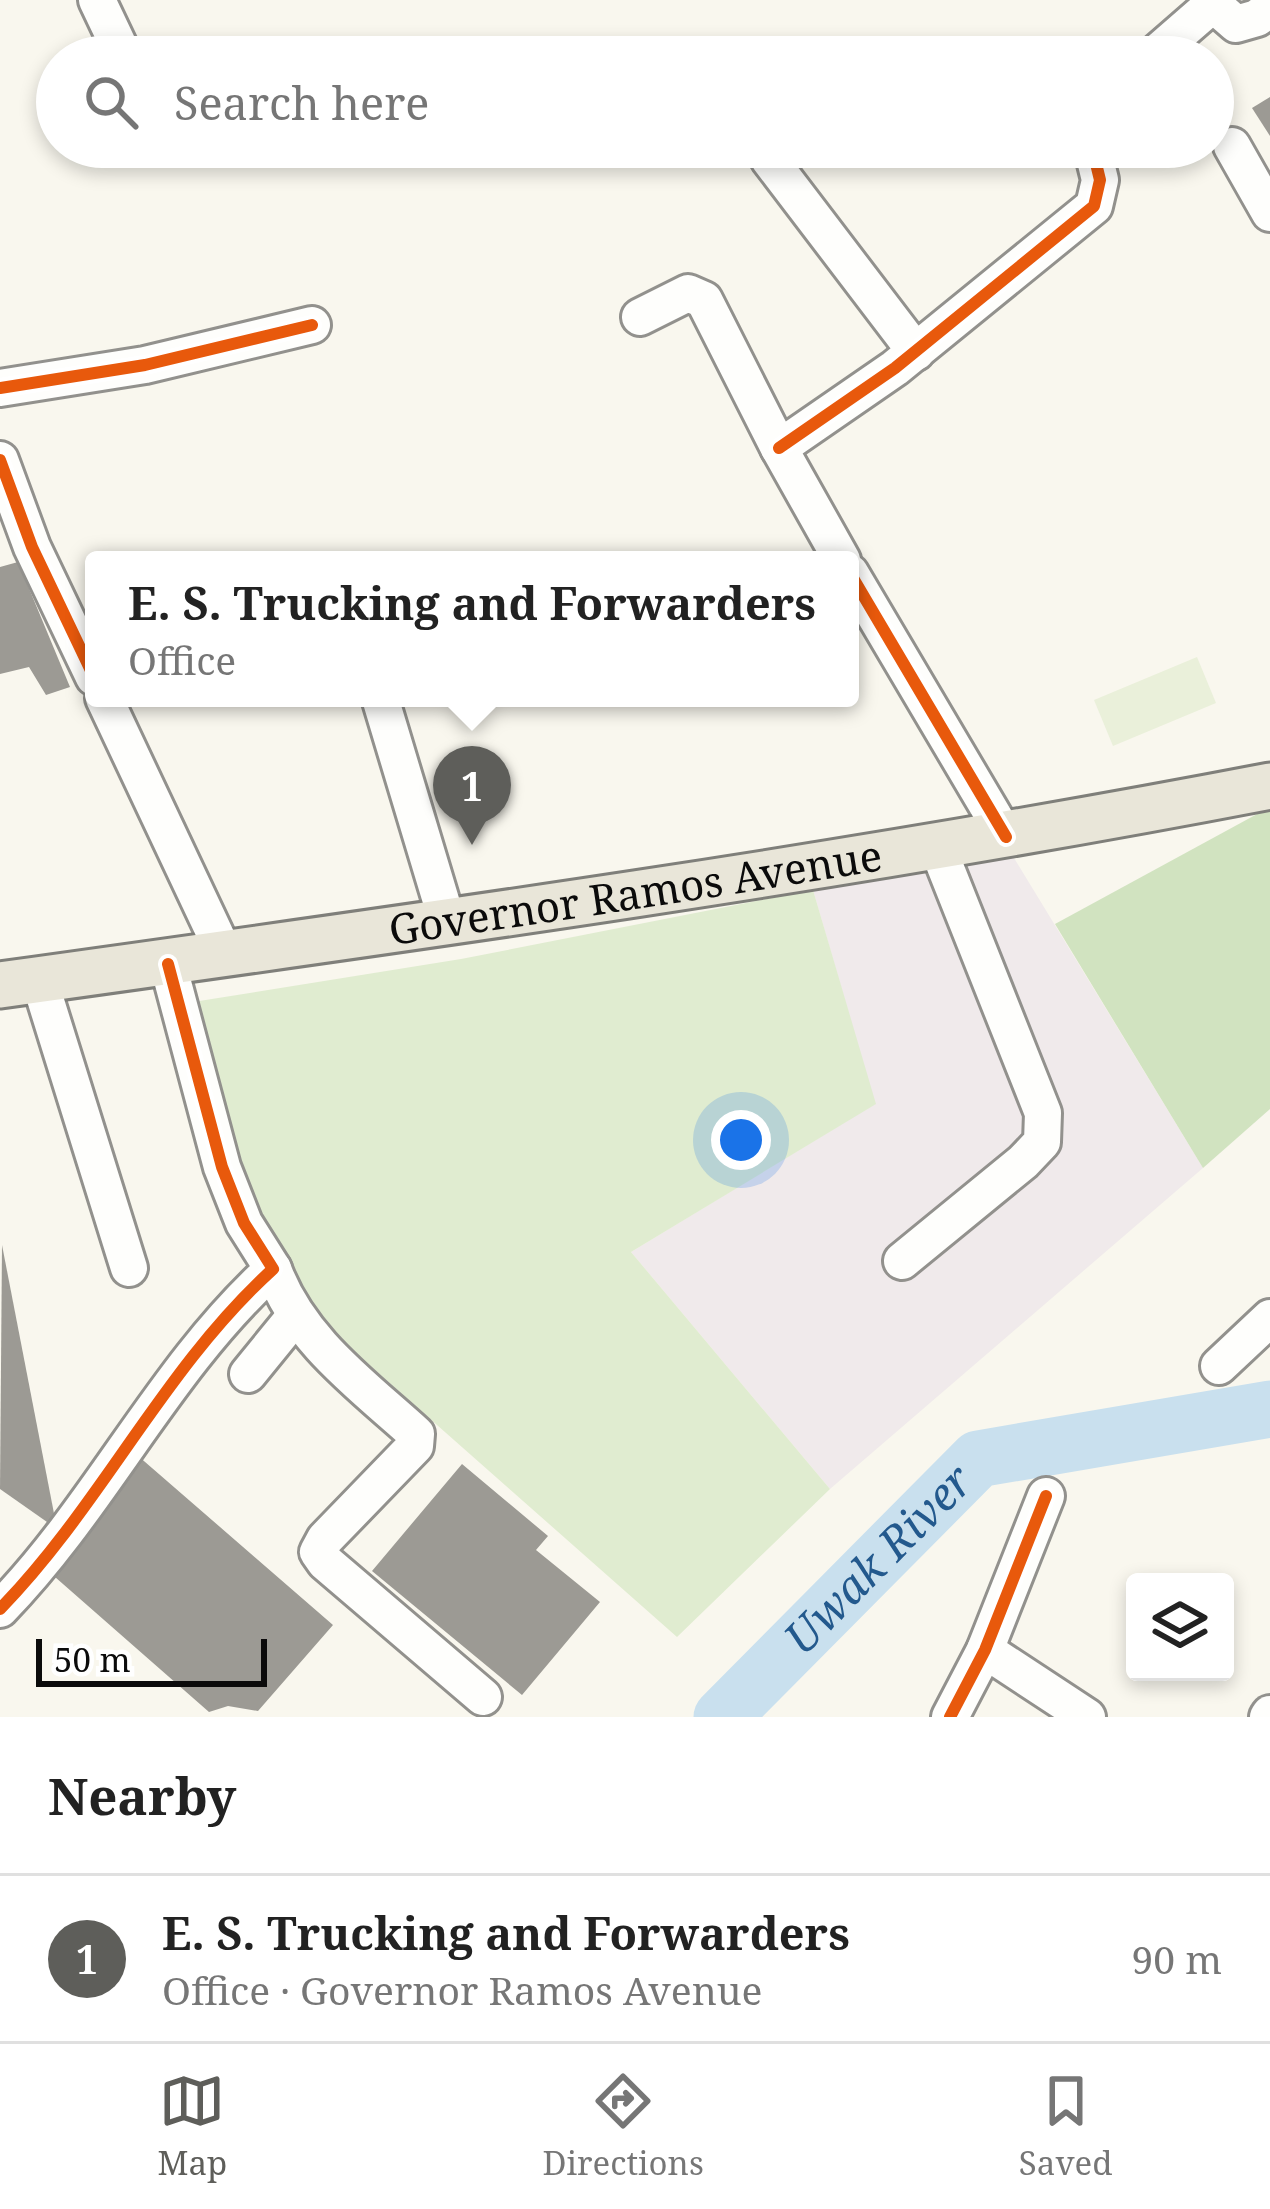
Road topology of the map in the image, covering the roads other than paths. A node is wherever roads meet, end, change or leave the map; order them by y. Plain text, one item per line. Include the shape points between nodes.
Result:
1 (97, 0) edge
2 (1212, 2) edge
3 (1270, 8) edge
4 (114, 36) edge
5 (1175, 36) edge
6 (1234, 150) edge
7 (776, 168) edge
8 (1097, 168) edge
9 (1270, 213) edge
10 (640, 317) dead end
11 (312, 325) dead end
12 (916, 352) junction
13 (0, 388) edge
14 (779, 448) junction
15 (0, 460) edge
16 (837, 551) edge
17 (859, 588) edge
18 (85, 658) edge
19 (108, 707) edge
20 (383, 707) edge
21 (1270, 786) edge
22 (1006, 837) junction
23 (937, 846) junction
24 (448, 924) junction
25 (225, 955) junction
26 (168, 964) junction
27 (20, 982) edge
28 (902, 1261) dead end
29 (129, 1268) dead end
30 (273, 1268) junction
31 (296, 1315) junction
32 (1270, 1318) edge
33 (1219, 1366) dead end
34 (248, 1374) dead end
35 (1046, 1496) dead end
36 (0, 1610) edge
37 (985, 1650) junction
38 (483, 1697) dead end
39 (950, 1717) edge
40 (1088, 1717) edge

1 - 4 street
2 - 3 street via 1236,24
2 - 5 street
6 - 9 street
7 - 12 street
8 - 12 street via 1094,206
10 - 14 street via 688,292 704,300
11 - 13 street via 163,362
12 - 14 street
14 - 16 street
15 - 18 street
17 - 22 street
19 - 25 street
20 - 24 street
21 - 22 main road, Governor Ramos Avenue
22 - 23 main road, Governor Ramos Avenue
23 - 24 main road, Governor Ramos Avenue
23 - 28 street via 1043,1114 1042,1142
24 - 25 main road, Governor Ramos Avenue
25 - 26 main road, Governor Ramos Avenue
26 - 27 main road, Governor Ramos Avenue
26 - 30 street via 222,1167
27 - 29 street
30 - 31 street
30 - 36 street via 179,1368 76,1522
31 - 34 street
31 - 38 street via 417,1439 318,1552
32 - 33 street
35 - 37 street
37 - 39 street
37 - 40 street

